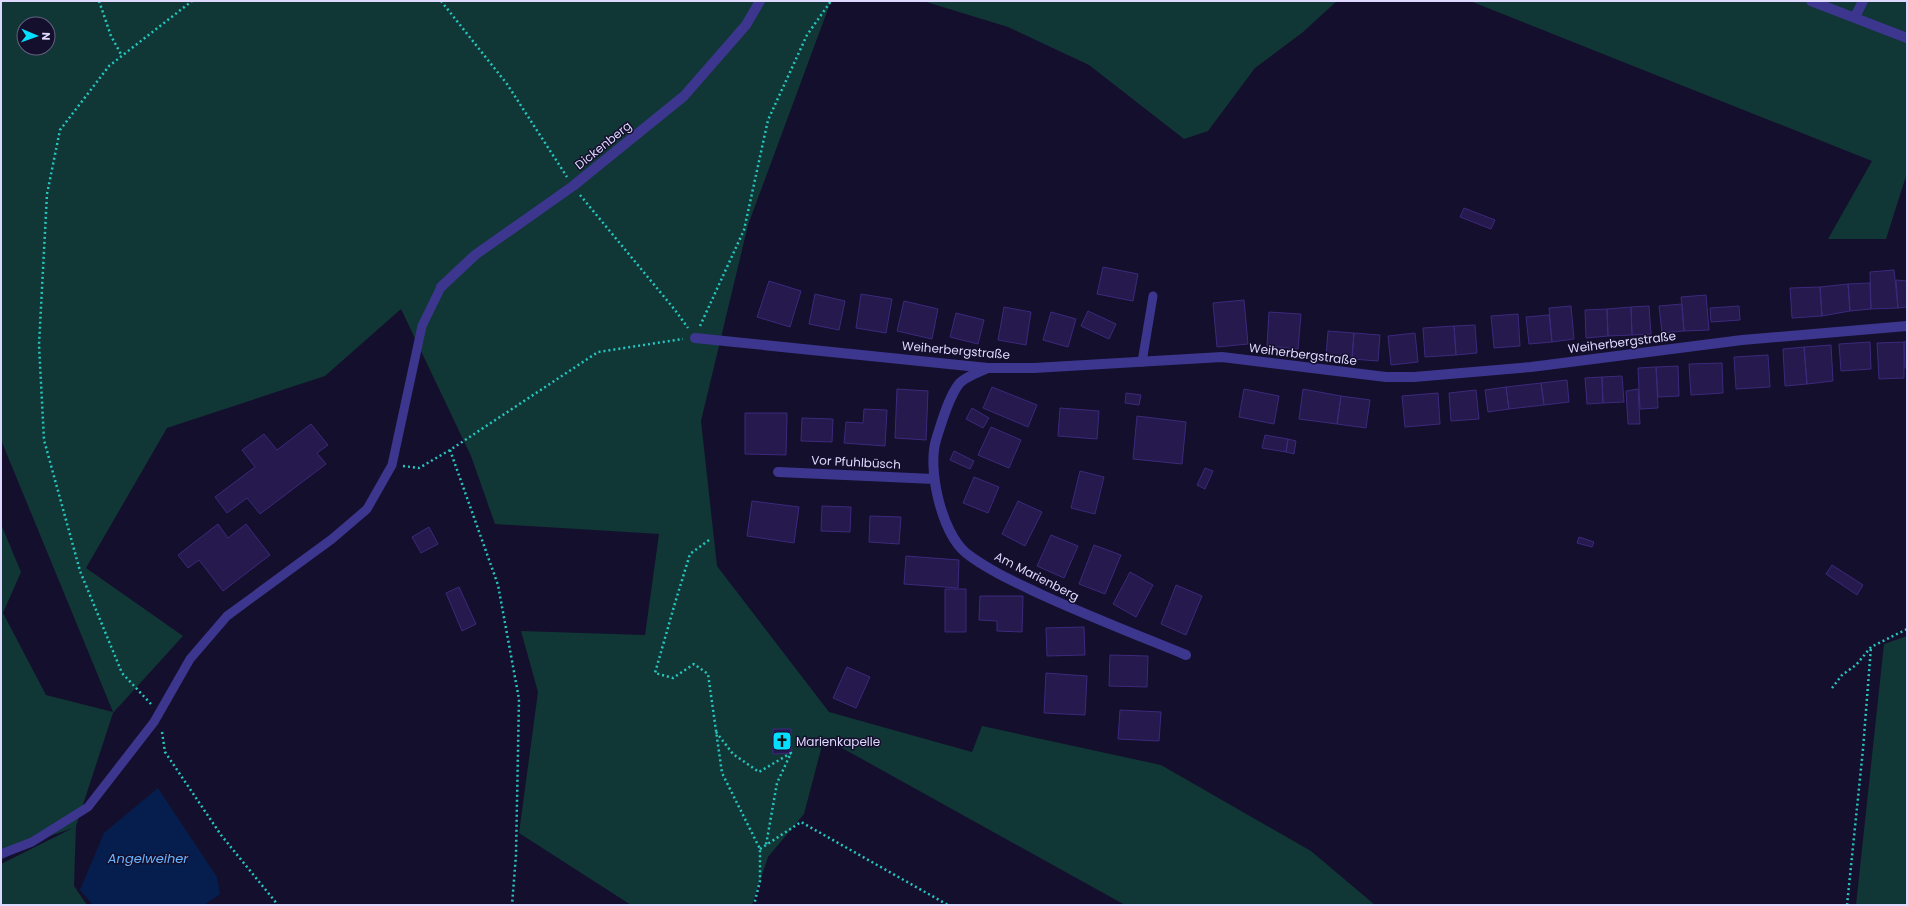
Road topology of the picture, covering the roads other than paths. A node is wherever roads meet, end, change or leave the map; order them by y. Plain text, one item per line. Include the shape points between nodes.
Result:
1 (760, 1) edge
2 (1812, 1) edge
3 (1863, 1) edge
4 (1855, 17) junction
5 (1907, 38) edge
6 (441, 287) joint
7 (1154, 296) dead end
8 (1907, 326) edge
9 (695, 338) road end
10 (1142, 362) junction
11 (988, 368) junction
12 (778, 472) dead end
13 (934, 479) junction
14 (1186, 655) dead end
15 (1, 854) edge

1 - 6 street, Dickenberg via 746,25 684,96 573,186 475,255
2 - 4 street
3 - 4 street
4 - 5 street
6 - 15 lane via 422,326 392,465 367,509 332,539 227,616 190,659 154,722 88,807 32,842
7 - 10 lane
8 - 10 street, Weiherbergstraße via 1742,340 1531,367 1414,377 1386,377 1222,357
9 - 11 street, Weiherbergstraße
10 - 11 street, Weiherbergstraße
11 - 13 street, Am Marienberg via 959,383 956,389 944,414 934,446
12 - 13 street, Vor Pfuhlbüsch
13 - 14 street, Am Marienberg via 952,535 966,552 1005,577 1092,618

